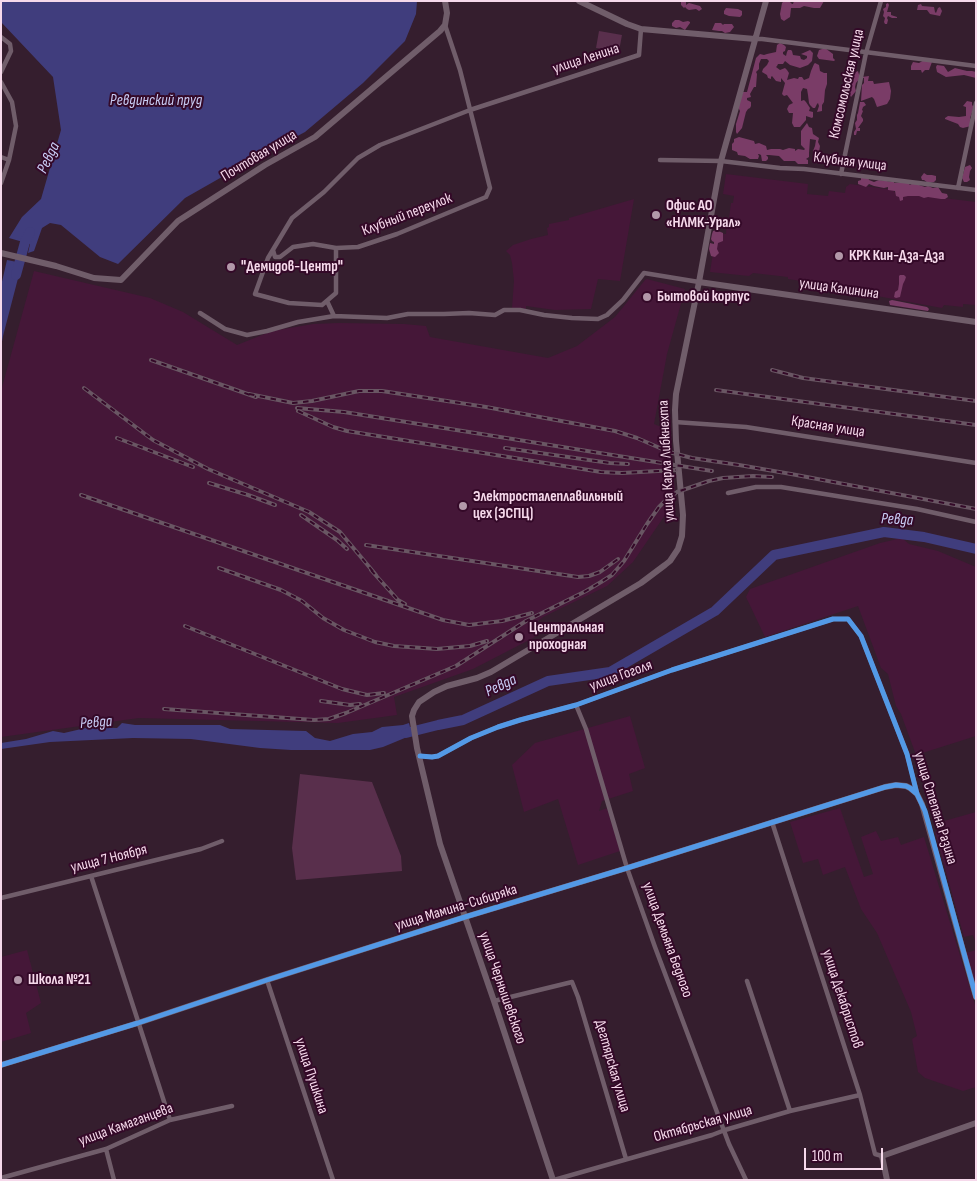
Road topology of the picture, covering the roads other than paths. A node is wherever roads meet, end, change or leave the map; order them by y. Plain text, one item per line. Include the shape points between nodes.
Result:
1 (445, 1) edge
2 (579, 1) edge
3 (766, 1) edge
4 (881, 1) edge
5 (445, 25) junction
6 (641, 29) junction
7 (1, 37) edge
8 (755, 39) junction
9 (866, 53) junction
10 (976, 66) edge
11 (1, 72) edge
12 (1, 82) edge
13 (976, 103) edge
14 (470, 110) junction
15 (1, 157) edge
16 (9, 160) junction
17 (660, 160) dead end
18 (721, 161) junction
19 (840, 174) junction
20 (1, 183) edge
21 (958, 188) junction
22 (976, 190) edge
23 (336, 248) junction
24 (273, 250) junction
25 (3, 254) edge
26 (699, 282) junction
27 (327, 301) junction
28 (200, 312) dead end
29 (334, 316) junction
30 (976, 322) edge
31 (675, 422) junction
32 (976, 463) edge
33 (728, 493) dead end
34 (976, 522) edge
35 (833, 619) joint
36 (576, 706) junction
37 (412, 716) joint
38 (420, 756) junction
39 (917, 794) junction
40 (772, 822) junction
41 (222, 841) dead end
42 (627, 868) junction
43 (91, 876) junction
44 (1, 898) edge
45 (465, 917) junction
46 (267, 980) junction
47 (747, 980) dead end
48 (976, 998) edge
49 (494, 1001) junction
50 (138, 1023) junction
51 (1, 1065) edge
52 (860, 1095) junction
53 (232, 1106) dead end
54 (790, 1111) junction
55 (170, 1120) junction
56 (976, 1123) edge
57 (725, 1130) junction
58 (106, 1149) junction
59 (882, 1156) junction
60 (626, 1159) junction
61 (1, 1178) edge
62 (114, 1180) edge
63 (332, 1180) edge
64 (554, 1180) edge
65 (746, 1180) edge
66 (887, 1180) edge

1 - 5 street
2 - 6 street
3 - 8 street, улица Карла Либкнехта
4 - 9 street, Комсомольская улица
5 - 14 street
5 - 25 street, Почтовая улица via 316,137 178,220 121,280 94,278
6 - 8 street
6 - 14 street, улица Ленина via 639,55
7 - 11 street via 10,44 11,51
8 - 9 street
8 - 18 street, улица Карла Либкнехта
9 - 10 street
9 - 19 street, Комсомольская улица
12 - 16 street via 12,102 16,126
13 - 21 street
14 - 23 street, Клубный переулок via 490,188 486,197 397,234 358,247
14 - 24 street, улица Ленина via 380,145 358,158 292,218
15 - 16 street
16 - 20 street
17 - 18 street, Клубная улица
18 - 19 street, Клубная улица
18 - 26 street, улица Карла Либкнехта
19 - 21 street, Клубная улица
21 - 22 street, Клубная улица
23 - 24 street, Клубный переулок via 312,244 293,247 280,257 275,257
23 - 27 street via 336,292
24 - 27 street, улица Ленина via 255,294 289,303 322,305
26 - 29 street via 644,273 623,300 598,319 520,310 504,310 495,315
26 - 30 street, улица Калинина
26 - 31 street, улица Карла Либкнехта via 676,394
27 - 29 street
28 - 29 street via 225,329 247,335
31 - 32 street, Красная улица via 746,427
31 - 37 street, улица Карла Либкнехта via 683,529 678,549 670,560 627,592 491,672 434,692 419,702
33 - 34 street via 756,487 781,487
35 - 36 street, улица Гоголя via 672,670
35 - 39 street, улица Степана Разина via 848,620 861,636 907,754
36 - 38 street, улица Гоголя via 498,727 438,756
36 - 42 street, улица Демьяна Бедного via 586,729
37 - 38 street, улица Чернышевского
38 - 45 street, улица Чернышевского via 440,844
39 - 40 street, улица Мамина-Сибиряка via 906,786 885,787
39 - 48 street, улица Степана Разина via 925,811
40 - 42 street, улица Мамина-Сибиряка
40 - 52 street, улица Декабристов
41 - 43 street, улица 7 Ноября
42 - 45 street, улица Мамина-Сибиряка
42 - 57 street, улица Демьяна Бедного
43 - 44 street, улица 7 Ноября
43 - 50 street
45 - 46 street, улица Мамина-Сибиряка
45 - 49 street, улица Чернышевского
46 - 50 street, улица Мамина-Сибиряка
46 - 63 street, улица Пушкина
47 - 54 street
49 - 60 street, Дегтярская улица via 572,982
49 - 64 street, улица Чернышевского
50 - 51 street, улица Мамина-Сибиряка
50 - 55 street
52 - 54 street, Октябрьская улица
52 - 59 street, улица Декабристов via 875,1154
53 - 55 street, улица Камаганцева
54 - 57 street, Октябрьская улица
55 - 58 street, улица Камаганцева
56 - 59 street
57 - 60 street, Октябрьская улица
57 - 65 street, улица Демьяна Бедного
58 - 61 street, улица Камаганцева
58 - 62 street
59 - 66 street, улица Декабристов
60 - 64 street, Октябрьская улица

